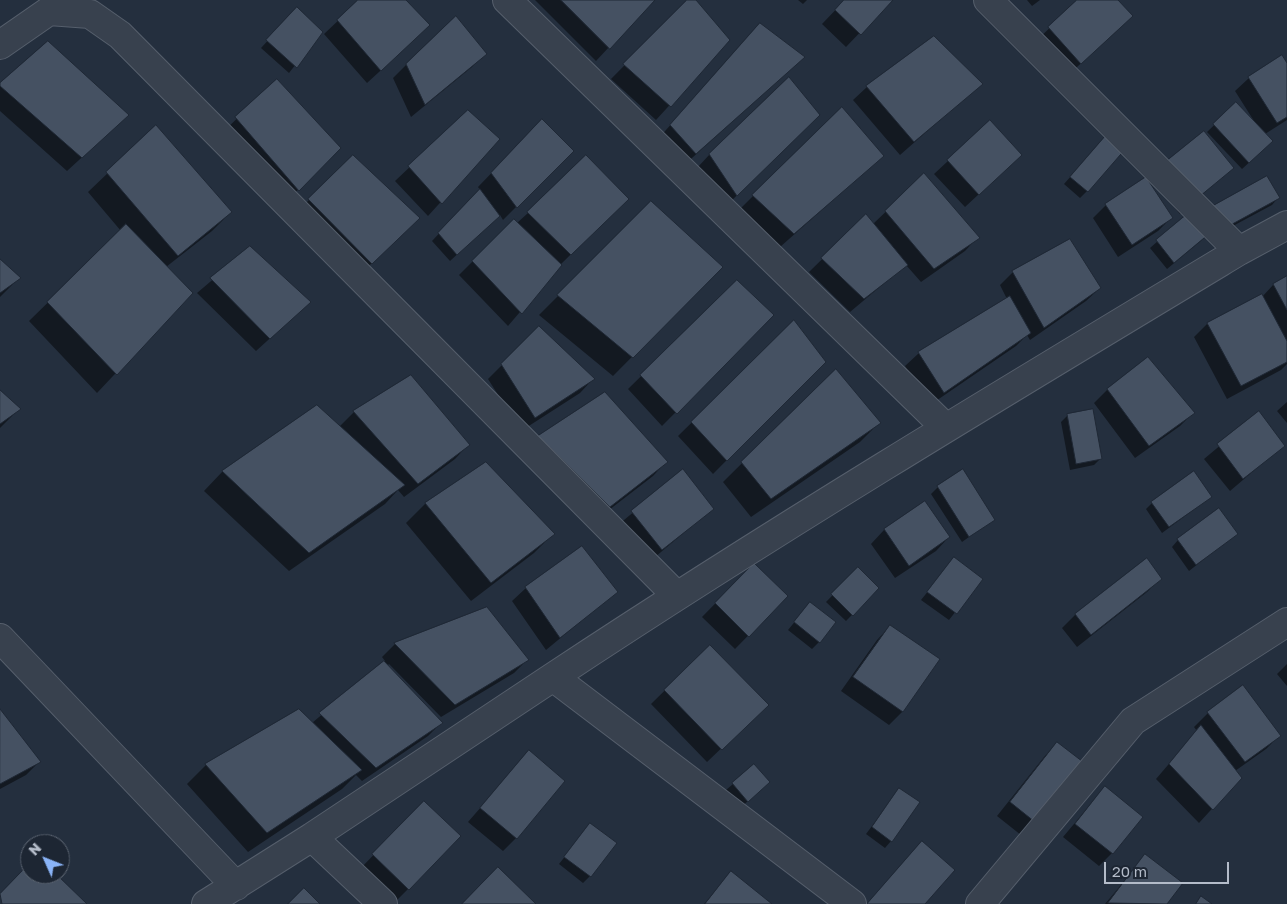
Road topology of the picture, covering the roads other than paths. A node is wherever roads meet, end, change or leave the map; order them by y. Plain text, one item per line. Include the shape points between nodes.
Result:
1 (507, 0) edge
2 (988, 0) edge
3 (0, 45) edge
4 (1287, 225) edge
5 (1239, 251) junction
6 (946, 428) junction
7 (676, 595) junction
8 (1287, 622) edge
9 (0, 638) edge
10 (553, 677) junction
11 (312, 838) junction
12 (236, 886) junction
13 (206, 904) edge
14 (383, 904) edge
15 (852, 904) edge
16 (980, 904) edge

1 - 6 street
2 - 5 street
3 - 7 street via 49,11 90,14 120,35
4 - 5 street
5 - 6 street
6 - 7 street
7 - 10 street
8 - 16 street via 1133,721
9 - 12 street
10 - 11 street
10 - 15 street
11 - 12 street
11 - 14 street
12 - 13 street

